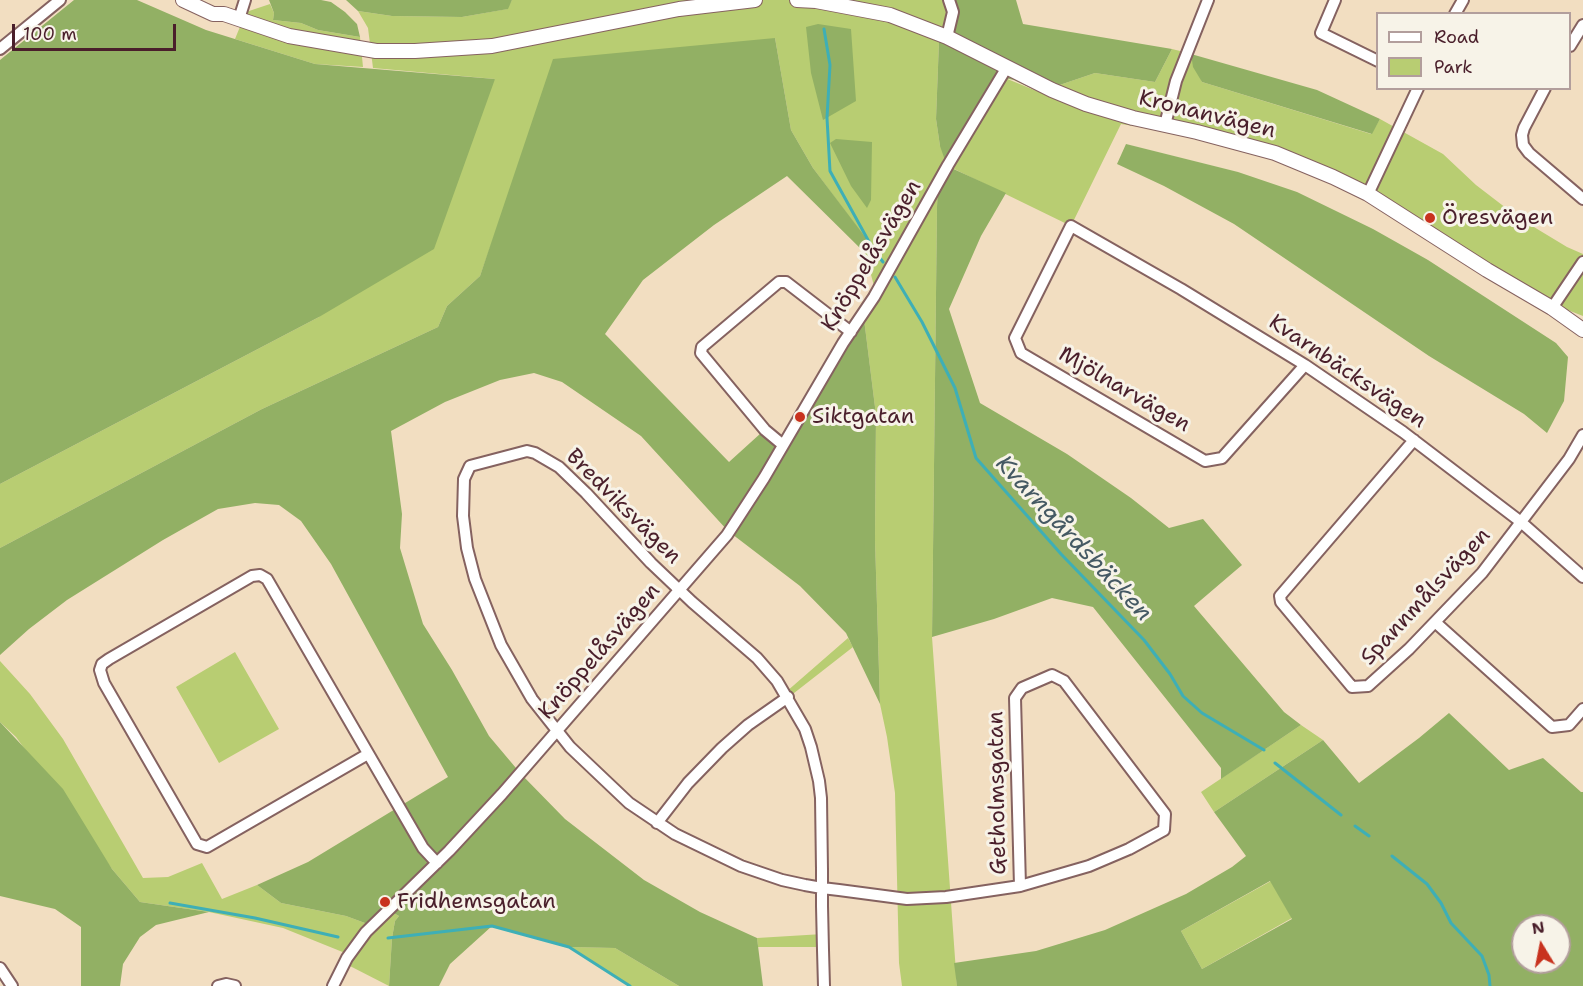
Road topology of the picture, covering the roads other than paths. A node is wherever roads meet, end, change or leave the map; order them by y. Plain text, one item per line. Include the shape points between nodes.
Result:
1 (60, 0) edge
2 (183, 0) edge
3 (204, 0) edge
4 (245, 0) edge
5 (755, 0) edge
6 (797, 0) edge
7 (949, 0) edge
8 (1208, 0) edge
9 (1335, 0) edge
10 (224, 14) junction
11 (239, 19) junction
12 (1583, 25) edge
13 (947, 37) junction
14 (1571, 43) edge
15 (0, 49) edge
16 (1376, 60) edge
17 (1007, 67) junction
18 (1417, 90) edge
19 (1544, 90) edge
20 (1165, 125) junction
21 (1368, 194) junction
22 (1583, 199) edge
23 (1071, 226) joint
24 (1583, 261) edge
25 (1552, 309) junction
26 (1583, 330) edge
27 (850, 332) junction
28 (1305, 365) junction
29 (1583, 435) edge
30 (1414, 440) junction
31 (783, 445) junction
32 (1521, 522) junction
33 (1583, 577) edge
34 (679, 590) junction
35 (1435, 622) junction
36 (788, 697) junction
37 (1583, 709) edge
38 (557, 732) junction
39 (368, 753) junction
40 (657, 823) junction
41 (437, 863) junction
42 (1020, 886) junction
43 (822, 888) junction
44 (0, 968) edge
45 (12, 986) edge
46 (218, 986) edge
47 (235, 986) edge
48 (333, 986) edge
49 (824, 986) edge

1 - 15 street
2 - 10 street via 213,14
3 - 10 street
4 - 11 street
5 - 11 street via 679,9 492,46 415,51 376,51 299,38
6 - 13 street, Kronanvägen via 890,15
7 - 13 street via 953,12
8 - 20 street via 1176,81
9 - 16 street via 1321,33
10 - 11 street
12 - 14 street
13 - 17 street, Kronanvägen
17 - 20 street, Kronanvägen via 1086,104
17 - 27 street, Knöppelåsvägen
18 - 21 street
19 - 22 street via 1524,128 1523,145
20 - 21 street, Kronanvägen via 1275,153
21 - 25 street, Kronanvägen
23 - 28 street, Kvarnbäcksvägen
23 - 28 street, Mjölnarvägen via 1016,338 1021,353 1205,461 1222,458
24 - 25 street
25 - 26 street, Kronanvägen
27 - 31 street, Knöppelåsvägen
27 - 31 street via 786,282 779,282 702,347 701,353 765,430
28 - 30 street, Kvarnbäcksvägen
29 - 32 street, Spannmålsvägen
30 - 32 street, Kvarnbäcksvägen
30 - 35 street, Spannmålsvägen via 1280,596 1352,687 1368,686
31 - 34 street, Knöppelåsvägen via 727,535
32 - 33 street, Kvarnbäcksvägen
32 - 35 street, Spannmålsvägen via 1482,573
34 - 36 street, Bredviksvägen via 757,658
34 - 38 street, Knöppelåsvägen
34 - 38 street, Bredviksvägen via 569,475 547,459 527,451 470,466 464,479 463,516 476,579 492,626 511,664
35 - 37 street via 1552,727 1569,725
36 - 40 street via 748,725 708,762
36 - 43 street, Bredviksvägen via 805,729 819,782
38 - 40 street, Bredviksvägen via 604,782
38 - 41 street, Knöppelåsvägen
39 - 39 street via 285,606 260,575 252,576 109,659 100,670 197,844 207,847
39 - 41 street via 423,848
40 - 43 street, Bredviksvägen via 741,866
41 - 48 street, Knöppelåsvägen via 366,932
42 - 42 street, Getholmsgatan via 1089,866 1164,830 1165,814 1064,681 1052,675 1022,688 1015,698
42 - 43 street, Getholmsgatan via 920,899
43 - 49 street, Bredviksvägen
44 - 45 street
46 - 47 street

